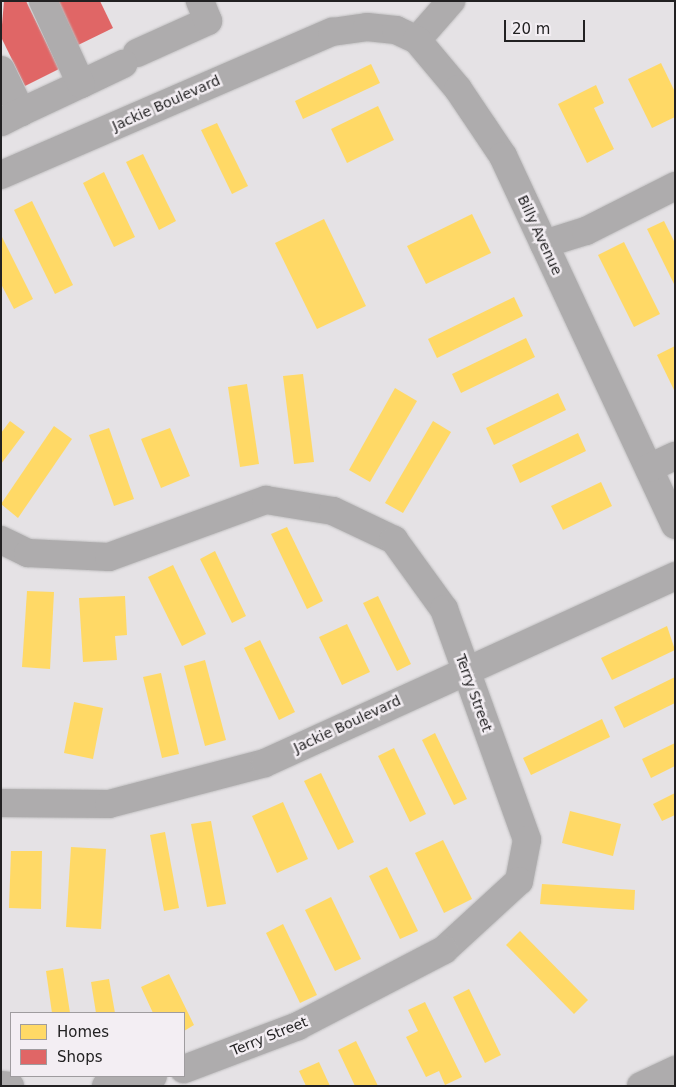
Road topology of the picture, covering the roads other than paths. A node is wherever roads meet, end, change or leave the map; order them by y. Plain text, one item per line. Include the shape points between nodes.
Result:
1 (43, 1) edge
2 (200, 1) edge
3 (451, 1) edge
4 (332, 32) joint
5 (417, 40) junction
6 (1, 70) edge
7 (81, 84) junction
8 (11, 117) edge
9 (1, 175) edge
10 (675, 186) edge
11 (544, 244) junction
12 (675, 456) edge
13 (649, 468) junction
14 (675, 525) edge
15 (1, 540) edge
16 (675, 576) edge
17 (465, 668) junction
18 (1, 803) edge
19 (185, 1069) edge
20 (675, 1070) edge
21 (148, 1077) edge
22 (1, 1084) edge
23 (10, 1086) edge
24 (106, 1086) edge
25 (641, 1086) edge

1 - 7 street
2 - 7 street via 208,21
3 - 5 street
4 - 5 street, Billy Avenue via 367,27 396,30
4 - 9 street, Jackie Boulevard
5 - 11 street, Billy Avenue via 458,89 503,156
6 - 8 street
7 - 8 street
10 - 11 street via 586,231
11 - 13 street, Billy Avenue
12 - 13 street
13 - 14 street, Billy Avenue
15 - 17 street, Terry Street via 28,553 109,557 266,500 333,511 394,540 444,609
16 - 17 street, Jackie Boulevard
17 - 18 street, Jackie Boulevard via 265,763 109,804
17 - 19 street, Terry Street via 527,840 519,881 444,950 298,1026
20 - 25 street
21 - 24 street
22 - 23 street

